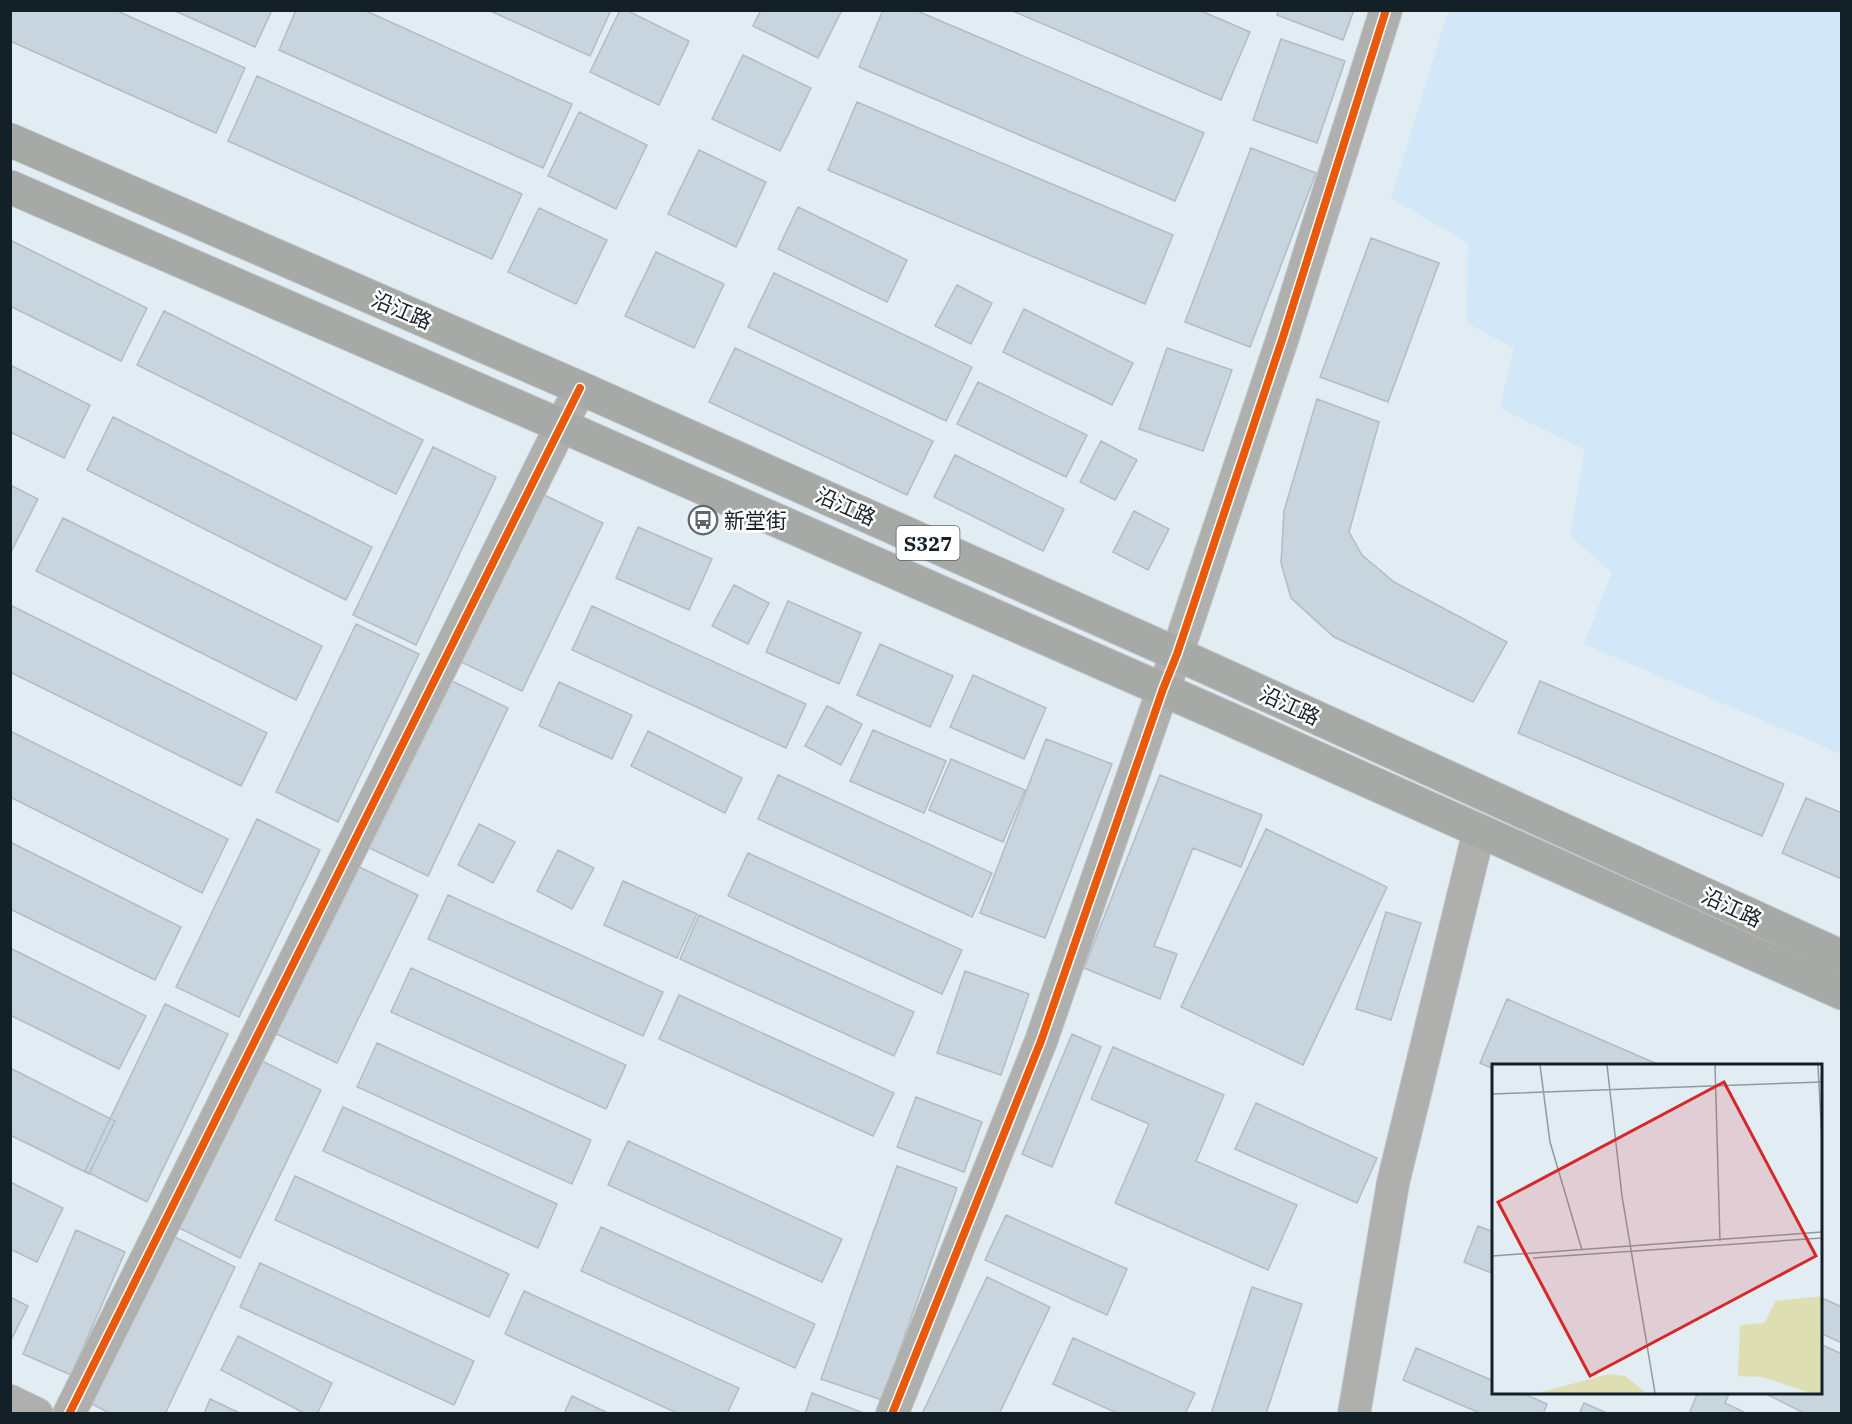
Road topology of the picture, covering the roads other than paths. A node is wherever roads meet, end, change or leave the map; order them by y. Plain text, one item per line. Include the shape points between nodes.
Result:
1 (1386, 10) edge
2 (10, 140) edge
3 (10, 187) edge
4 (580, 388) junction
5 (562, 426) junction
6 (1178, 654) junction
7 (1163, 689) junction
8 (1479, 831) junction
9 (1842, 957) edge
10 (1842, 993) edge
11 (10, 1401) edge
12 (37, 1413) edge
13 (69, 1413) edge
14 (892, 1413) edge
15 (1354, 1413) edge

1 - 6 street
2 - 4 main road, 沿江路 / S327
3 - 5 main road, 沿江路
4 - 5 street
4 - 6 main road, 沿江路 / S327
5 - 7 main road, 沿江路
5 - 13 street
6 - 7 street
6 - 9 main road, 沿江路 / S327
7 - 8 main road, 沿江路
7 - 14 street via 1041,1041
8 - 10 main road, 沿江路
8 - 15 street via 1393,1183
11 - 12 street

